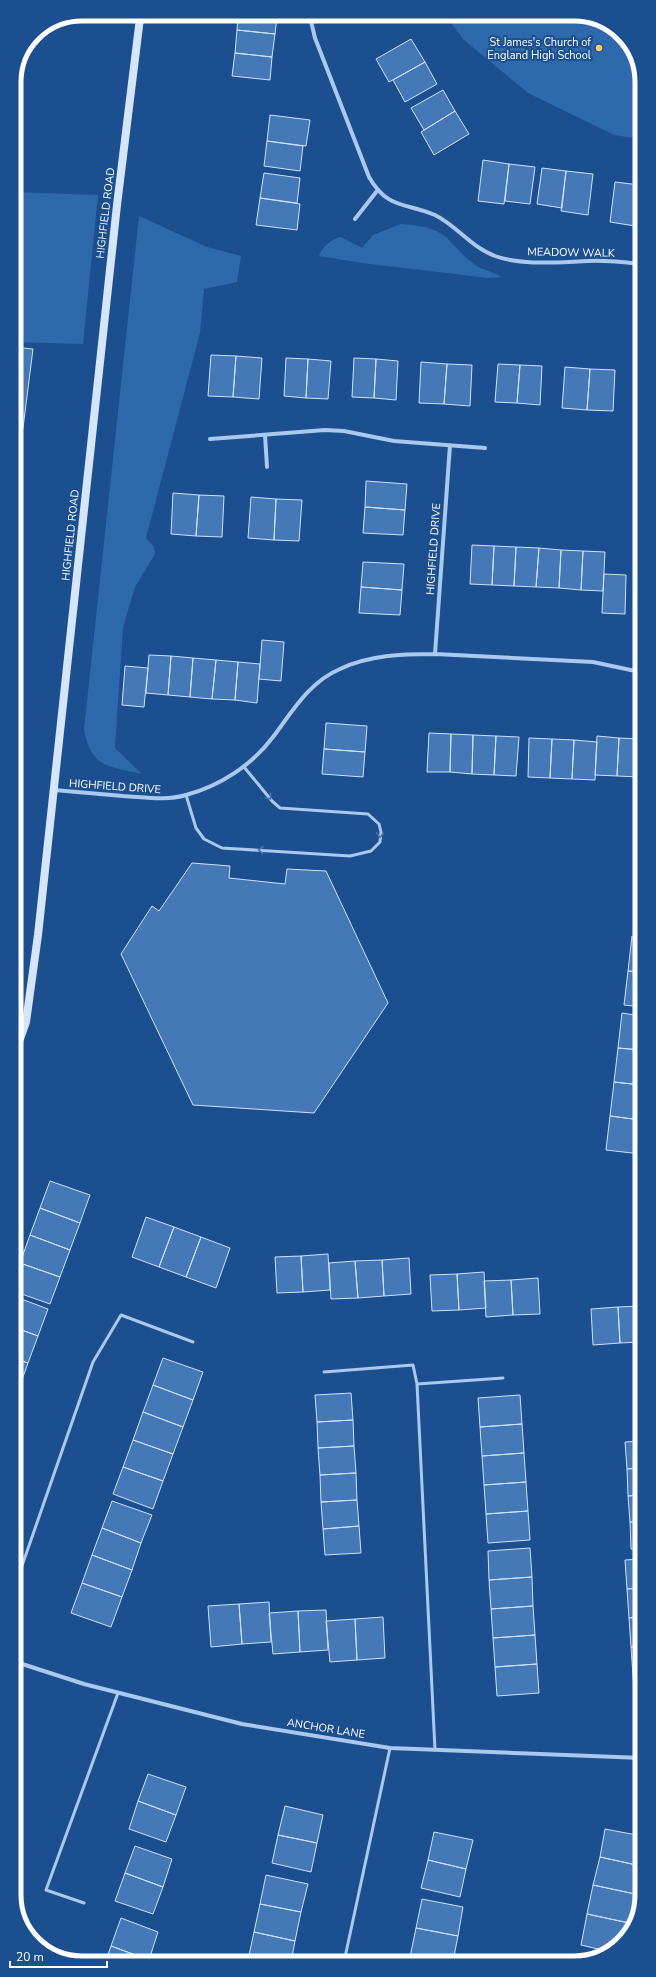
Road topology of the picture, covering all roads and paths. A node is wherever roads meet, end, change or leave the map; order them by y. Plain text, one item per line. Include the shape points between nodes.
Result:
1 (140, 21) edge
2 (311, 21) edge
3 (377, 191) junction
4 (355, 220) dead end
5 (635, 264) edge
6 (265, 435) junction
7 (210, 439) dead end
8 (450, 445) junction
9 (485, 448) dead end
10 (267, 467) dead end
11 (434, 654) junction
12 (635, 671) edge
13 (244, 767) junction
14 (54, 790) junction
15 (186, 795) junction
16 (21, 1036) edge
17 (193, 1342) dead end
18 (324, 1372) dead end
19 (503, 1378) dead end
20 (417, 1384) junction
21 (21, 1569) edge
22 (21, 1664) edge
23 (118, 1693) junction
24 (390, 1748) junction
25 (435, 1751) junction
26 (635, 1758) edge
27 (84, 1903) dead end
28 (345, 1956) edge

1 - 14 street, HIGHFIELD ROAD via 117,205
2 - 3 street via 314,38
3 - 4 street
3 - 5 street, MEADOW WALK via 398,204 446,221 480,250 496,257 546,263 590,261
6 - 7 street
6 - 8 street via 344,431 394,441
6 - 10 street
8 - 9 street
8 - 11 street, HIGHFIELD DRIVE
11 - 12 street, HIGHFIELD DRIVE via 593,662
11 - 13 street, HIGHFIELD DRIVE via 371,658 339,669 315,685 295,704 272,739
13 - 15 street, HIGHFIELD DRIVE via 217,785
13 -> 15 lane via 280,808 368,814 379,824 380,842 371,851 350,856 222,848 204,839 196,828
14 - 15 street, HIGHFIELD DRIVE via 164,799
14 - 16 street, HIGHFIELD ROAD via 38,935 26,1022
17 - 21 lane via 121,1315 93,1362
18 - 20 lane via 413,1365
19 - 20 lane
20 - 25 lane
22 - 23 street, ANCHOR LANE
23 - 24 street, ANCHOR LANE via 242,1724
23 - 27 lane via 46,1890
24 - 25 street, ANCHOR LANE
24 - 28 lane
25 - 26 street, ANCHOR LANE

